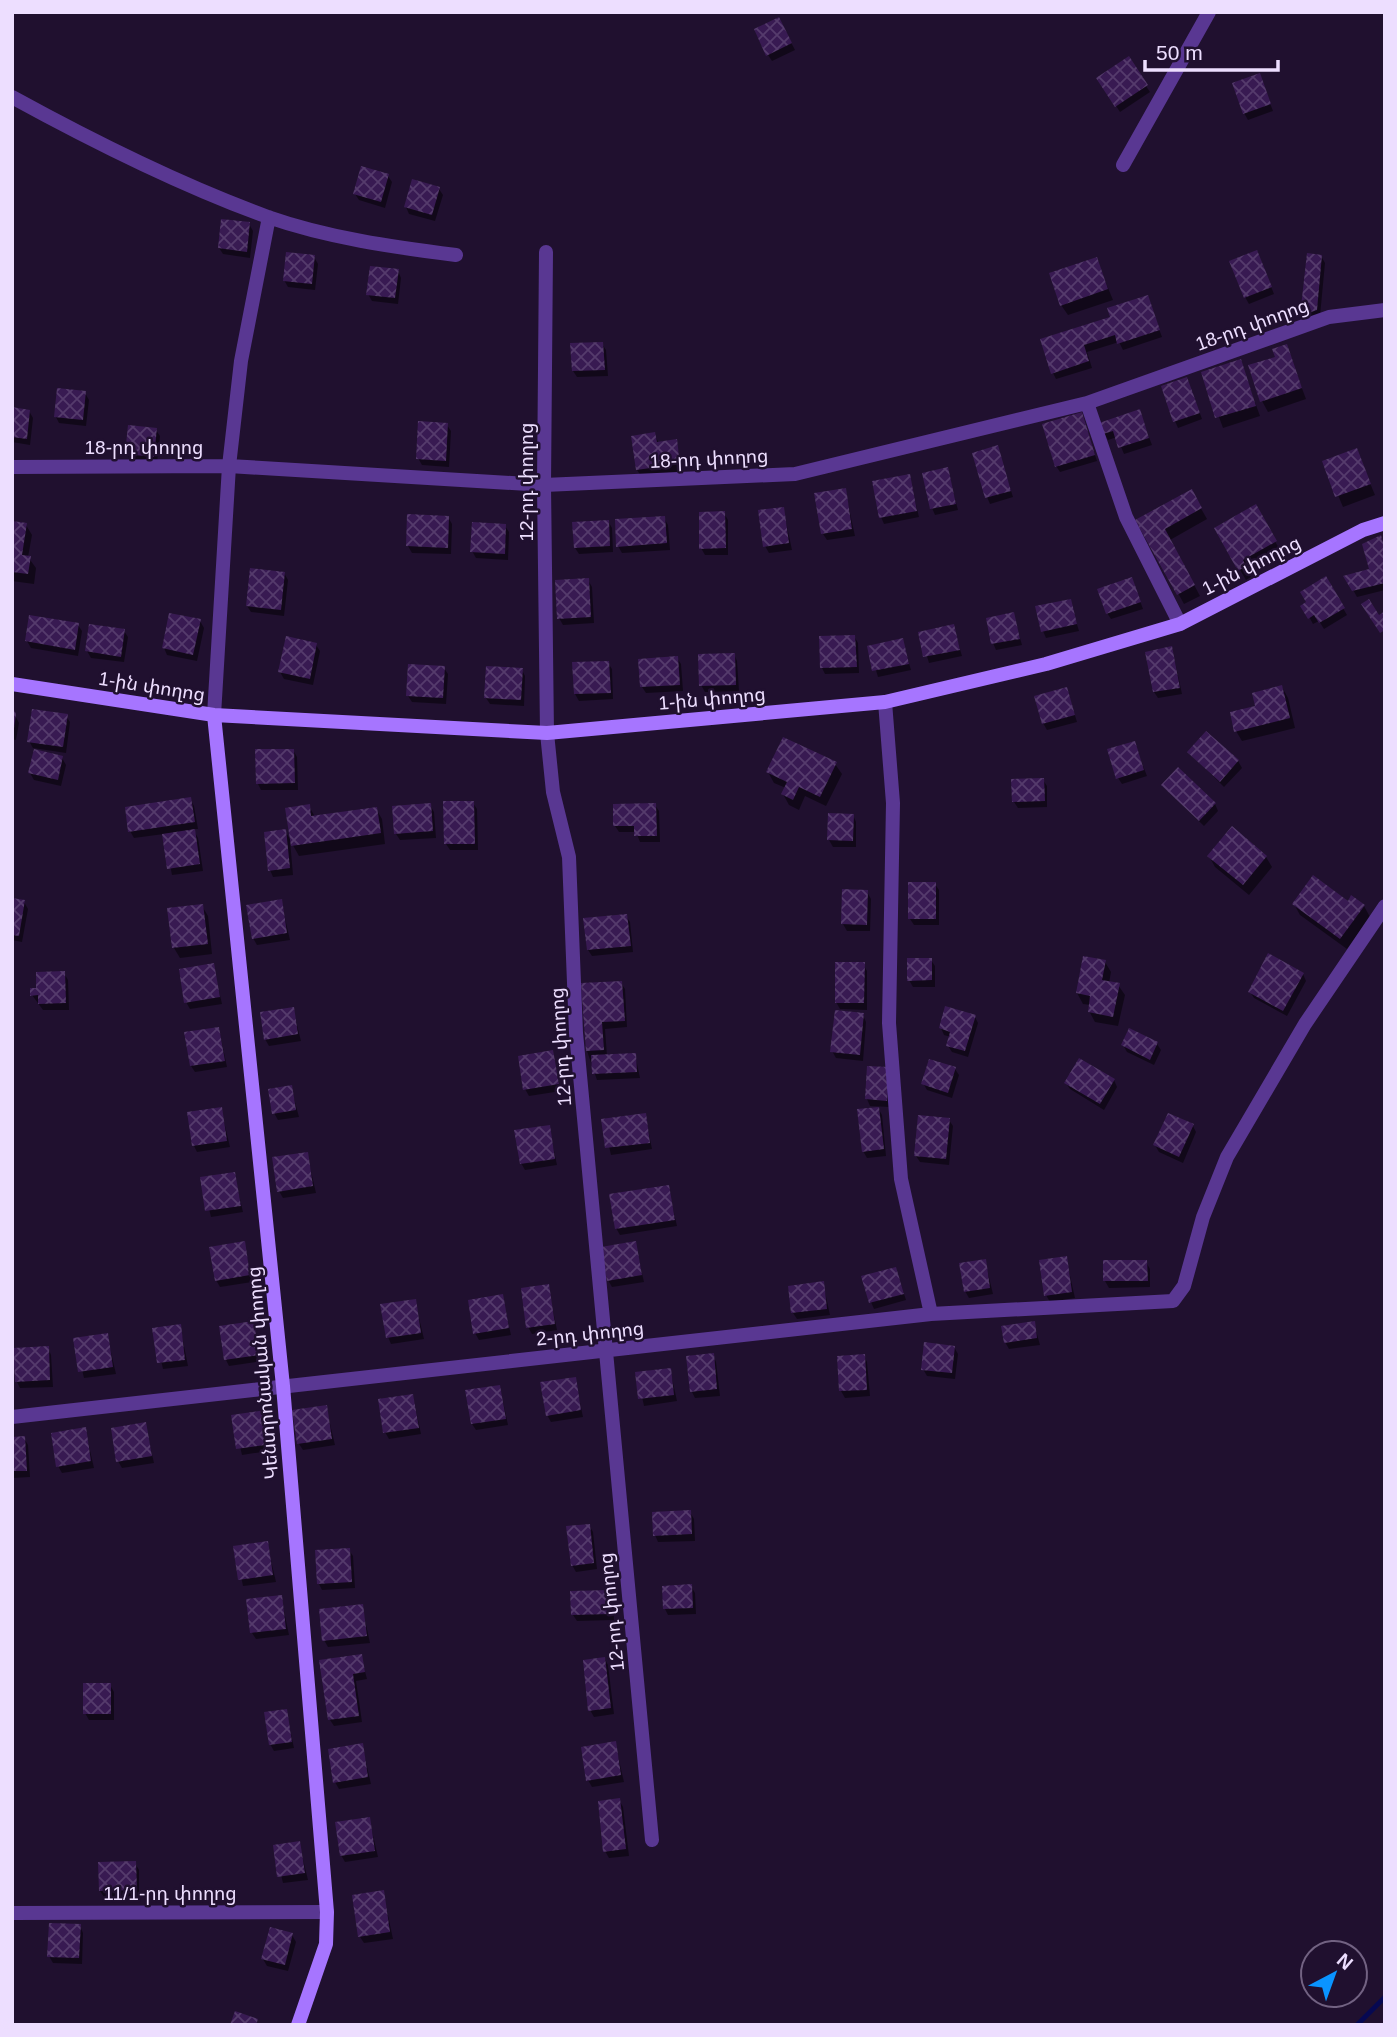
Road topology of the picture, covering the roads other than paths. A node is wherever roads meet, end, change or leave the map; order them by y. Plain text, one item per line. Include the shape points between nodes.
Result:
1 (1209, 12) edge
2 (12, 97) edge
3 (1123, 165) dead end
4 (269, 217) junction
5 (546, 252) dead end
6 (456, 256) dead end
7 (1385, 310) edge
8 (1087, 402) junction
9 (229, 466) junction
10 (12, 467) edge
11 (544, 485) junction
12 (1385, 523) edge
13 (1180, 624) junction
14 (12, 684) edge
15 (885, 702) junction
16 (214, 715) junction
17 (547, 733) junction
18 (1385, 906) edge
19 (931, 1314) junction
20 (605, 1350) junction
21 (283, 1386) junction
22 (12, 1417) edge
23 (652, 1840) dead end
24 (327, 1912) junction
25 (12, 1913) edge
26 (298, 2025) edge

1 - 3 street
2 - 4 street via 95,142
4 - 6 street via 378,246
4 - 9 street via 241,361
5 - 11 street, 12-րդ փողոց
7 - 8 street, 18-րդ փողոց via 1329,317
8 - 11 street, 18-րդ փողոց via 795,474
8 - 13 street via 1126,517
9 - 10 street, 18-րդ փողոց
9 - 11 street, 18-րդ փողոց
9 - 16 street
11 - 17 street, 12-րդ փողոց
12 - 13 main road, 1-ին փողոց
13 - 15 main road, 1-ին փողոց via 1046,664
14 - 16 main road, 1-ին փողոց
15 - 17 main road, 1-ին փողոց
15 - 19 street via 893,803 889,1023 901,1179
16 - 17 main road, 1-ին փողոց
16 - 21 main road, Կենտրոնական փողոց
17 - 20 street, 12-րդ փողոց via 553,792 569,857 576,1033
18 - 19 street, 2-րդ փողոց via 1305,1024 1227,1157 1203,1217 1184,1286 1172,1301
19 - 20 street, 2-րդ փողոց
20 - 21 street, 2-րդ փողոց
20 - 23 street, 12-րդ փողոց
21 - 22 street, 2-րդ փողոց
21 - 24 main road, Կենտրոնական փողոց
24 - 25 street, 11/1-րդ փողոց
24 - 26 main road, Կենտրոնական փողոց via 326,1944

